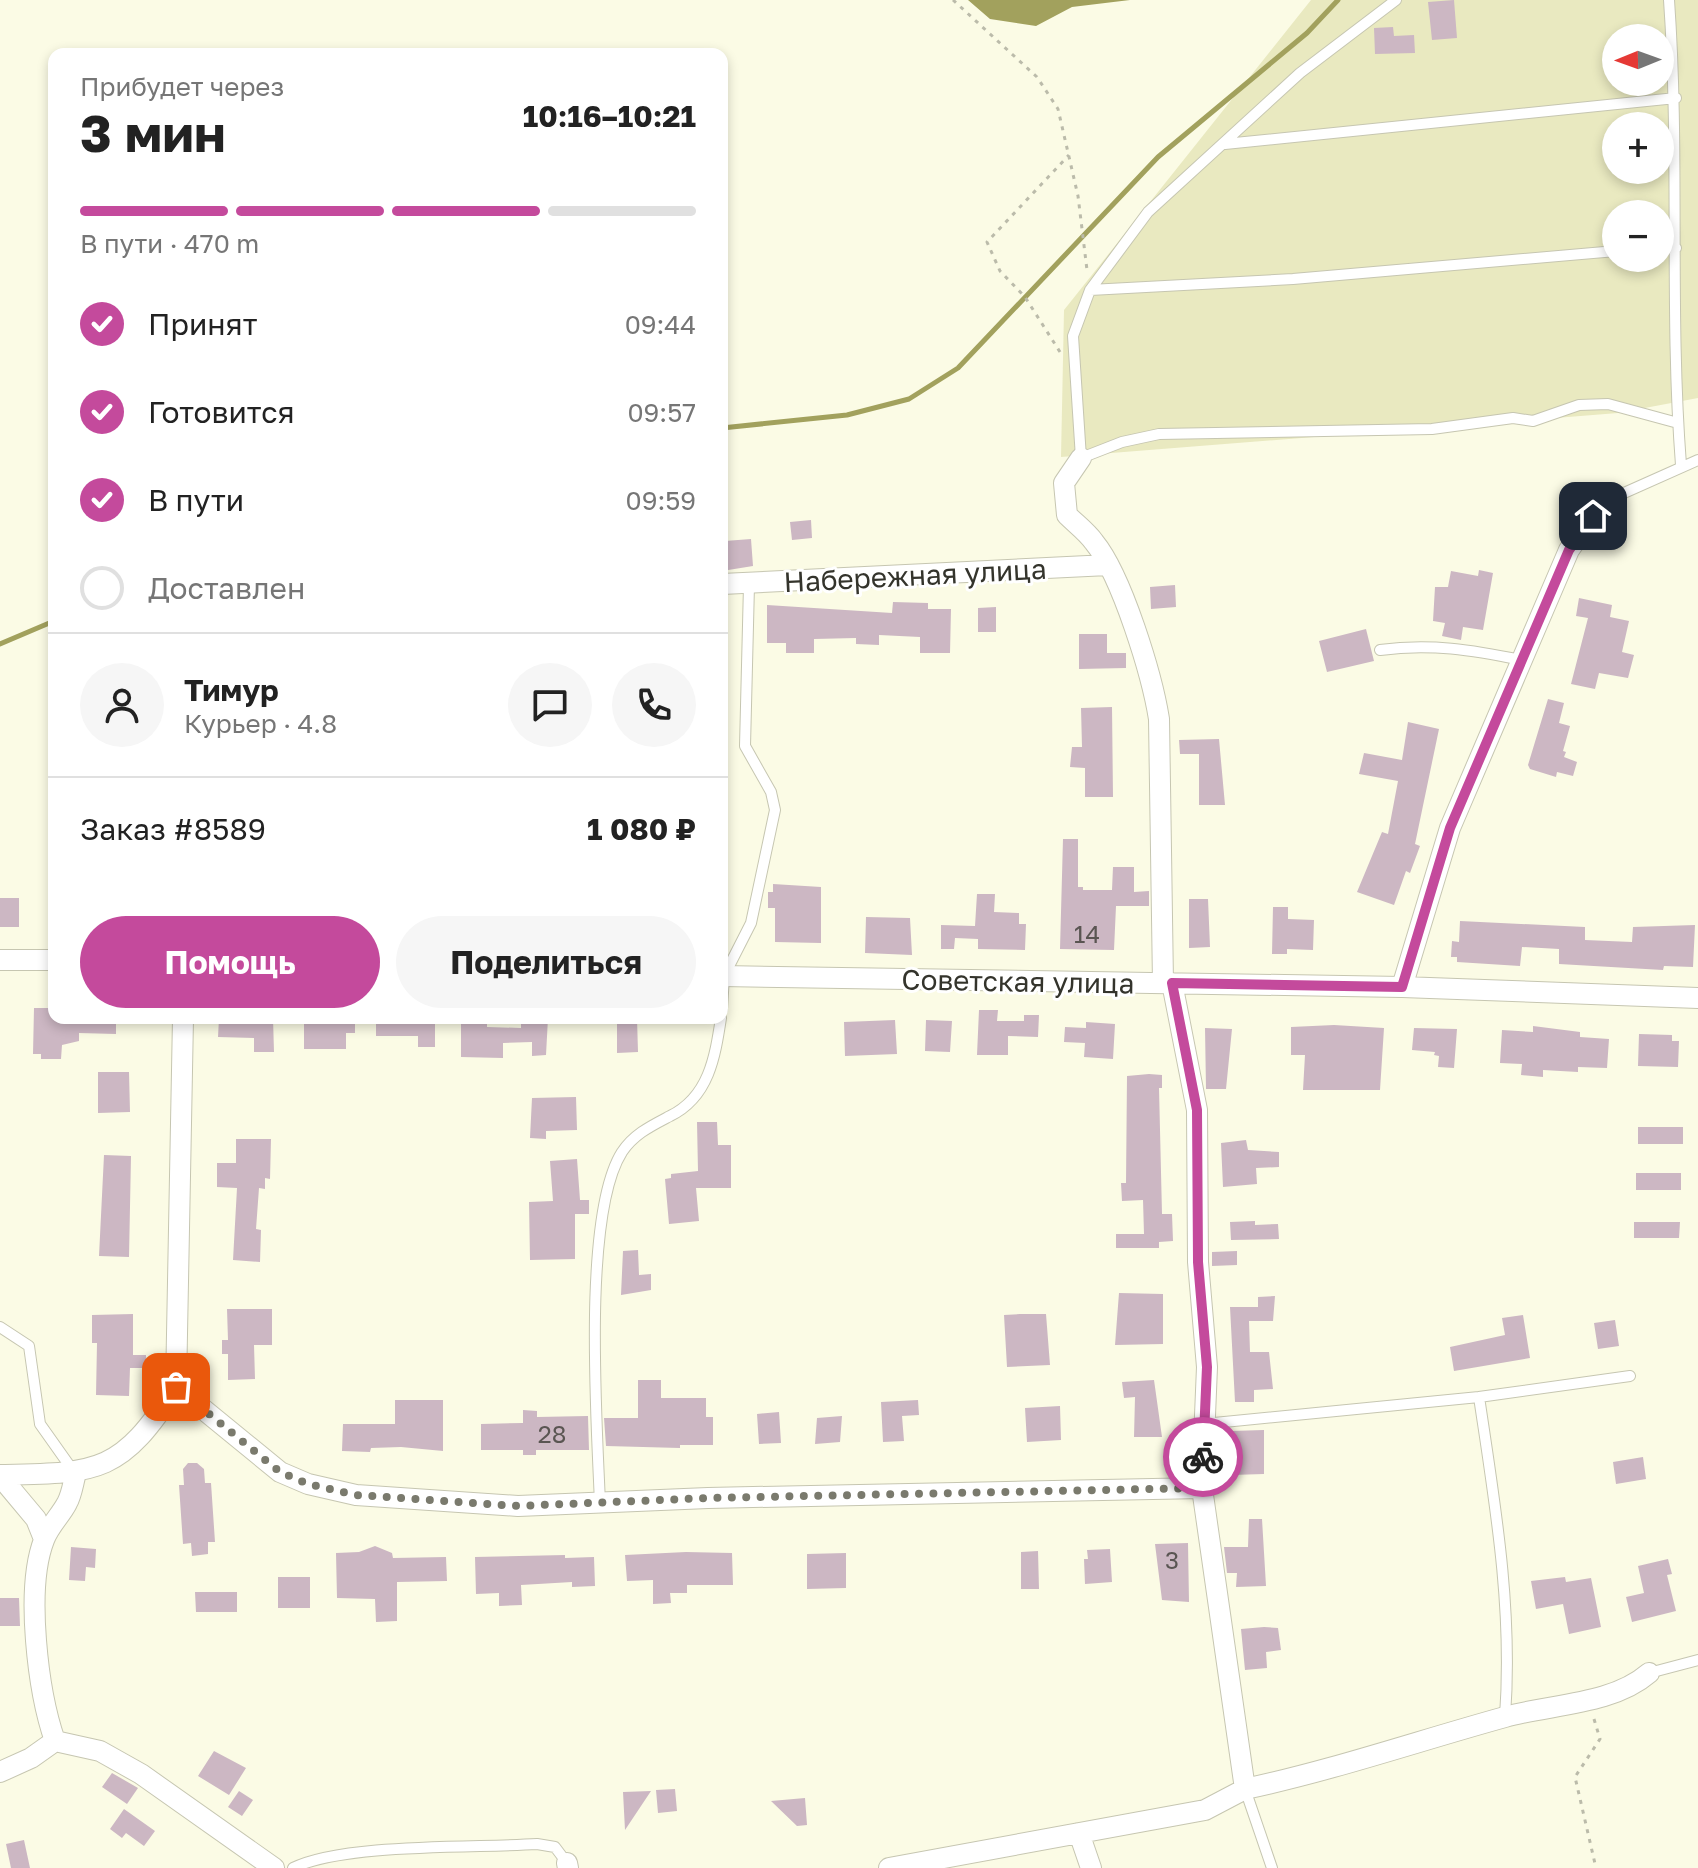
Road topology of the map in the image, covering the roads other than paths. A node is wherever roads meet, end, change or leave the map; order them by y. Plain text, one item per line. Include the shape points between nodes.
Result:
1 (1396, 0) edge
2 (1669, 0) edge
3 (1676, 98) junction
4 (1225, 144) junction
5 (1676, 248) joint
6 (1602, 252) edge
7 (1090, 290) junction
8 (1678, 423) junction
9 (1081, 458) junction
10 (1698, 460) edge
11 (1681, 465) junction
12 (1593, 516) joint
13 (1108, 565) junction
14 (728, 584) edge
15 (749, 585) junction
16 (1380, 650) dead end
17 (1521, 660) junction
18 (0, 960) edge
19 (48, 960) edge
20 (728, 967) edge
21 (728, 976) edge
22 (1167, 983) junction
23 (1402, 987) junction
24 (1698, 998) edge
25 (183, 1024) edge
26 (720, 1024) edge
27 (0, 1327) edge
28 (1630, 1376) dead end
29 (176, 1387) junction
30 (1479, 1397) junction
31 (1204, 1424) junction
32 (76, 1473) junction
33 (0, 1476) edge
34 (1202, 1488) junction
35 (600, 1504) junction
36 (44, 1539) junction
37 (1698, 1660) edge
38 (1649, 1673) joint
39 (1505, 1717) junction
40 (55, 1741) junction
41 (0, 1772) edge
42 (1245, 1789) junction
43 (1079, 1833) junction
44 (568, 1866) edge
45 (274, 1868) edge
46 (293, 1868) edge
47 (889, 1868) edge
48 (1091, 1868) edge
49 (1272, 1868) edge

1 - 4 lane via 1300,73
2 - 3 lane
3 - 4 lane
3 - 5 lane
4 - 7 lane via 1148,212
5 - 8 lane
6 - 7 lane
7 - 9 lane via 1073,336
8 - 9 lane via 1626,407 1579,405 1533,421 1513,418 1432,429 1159,434
8 - 11 lane
9 - 13 street via 1064,483 1067,515
10 - 11 lane
11 - 12 lane via 1615,497
12 - 17 street via 1569,550
13 - 15 street, Набережная улица
13 - 22 street via 1152,677 1159,719
14 - 15 street, Набережная улица
15 - 20 lane via 745,746 771,792 775,810 751,923
16 - 17 lane via 1417,645 1462,648
17 - 23 street via 1450,828
18 - 19 street
21 - 22 street, Советская улица
22 - 23 street, Советская улица
22 - 31 street via 1197,1110 1198,1262 1207,1367
23 - 24 street, Советская улица
25 - 29 street
26 - 35 lane via 711,1067 695,1099 634,1137 607,1186 599,1231
27 - 32 lane via 29,1346 40,1424
28 - 30 lane
29 - 32 street via 147,1432 115,1459
29 - 35 street via 280,1472 308,1484 356,1495 504,1505
30 - 31 lane
30 - 39 lane via 1504,1565 1509,1659
31 - 34 street
32 - 33 street
32 - 36 street via 69,1500
33 - 36 street via 36,1519
34 - 35 street
34 - 42 street
36 - 40 street via 36,1628 42,1706
37 - 38 lane
38 - 39 street via 1621,1690
39 - 42 street
40 - 41 street
40 - 45 street via 100,1751 141,1774
42 - 43 street via 1205,1810
42 - 49 lane
43 - 47 street
43 - 48 street
44 - 46 lane via 555,1847 537,1844 372,1852 311,1859

